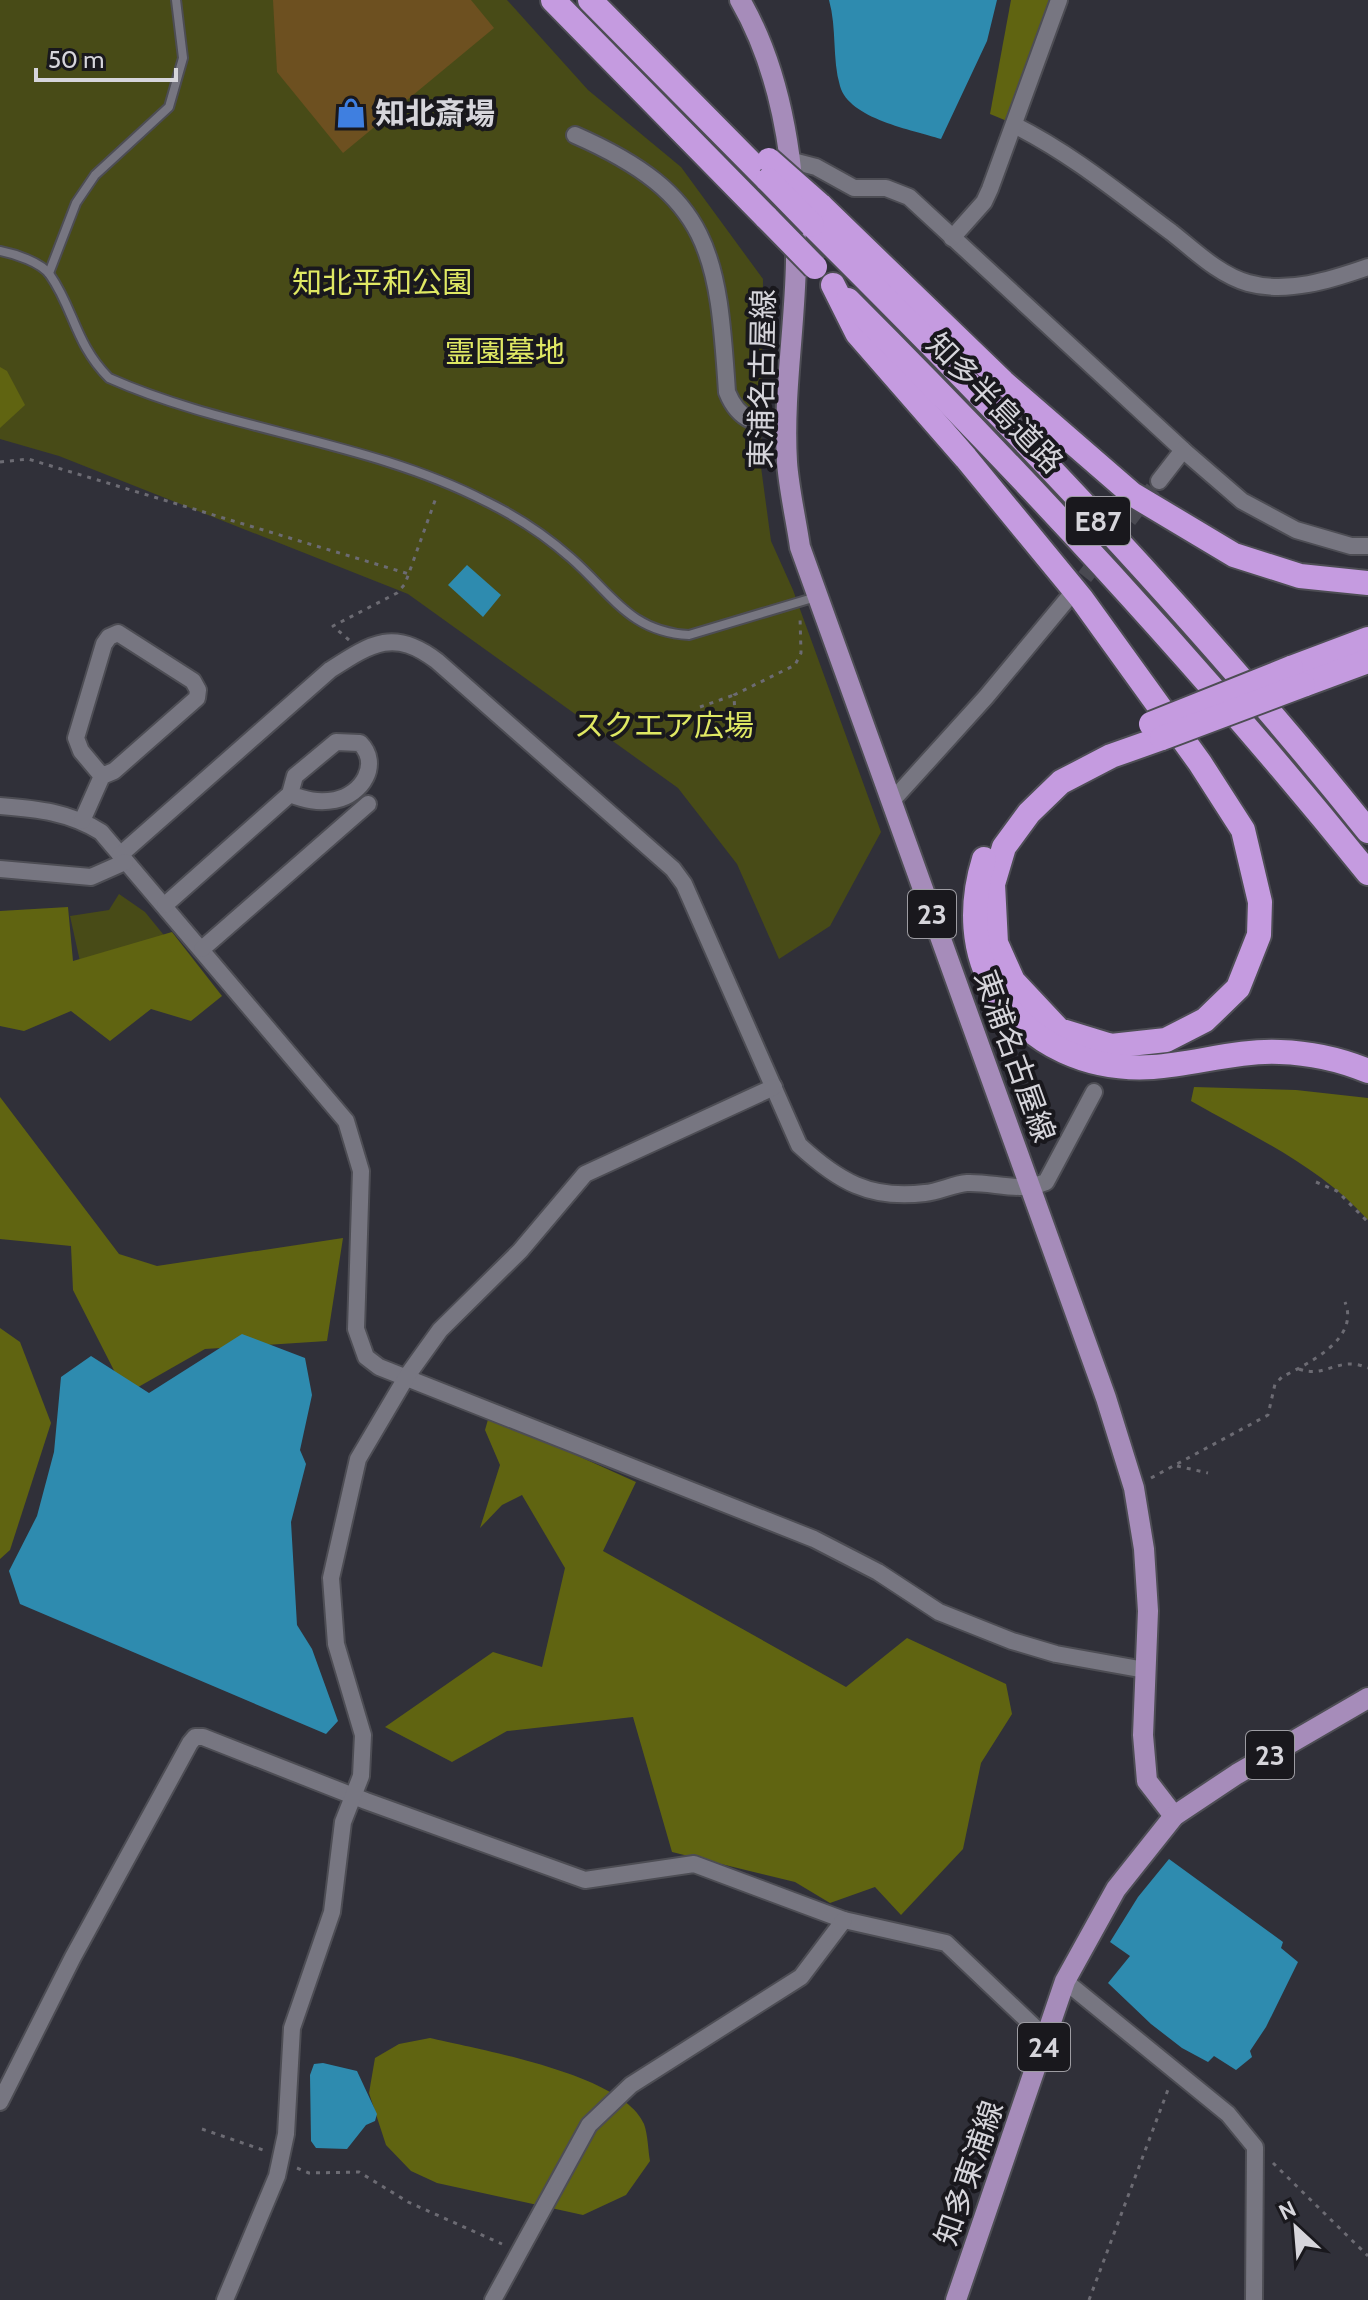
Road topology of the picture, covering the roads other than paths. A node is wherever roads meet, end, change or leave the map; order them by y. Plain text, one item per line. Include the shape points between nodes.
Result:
1 (176, 0) edge
2 (553, 0) edge
3 (590, 0) edge
4 (740, 0) edge
5 (1059, 0) edge
6 (1014, 125) junction
7 (575, 135) dead end
8 (775, 167) junction
9 (816, 215) junction
10 (952, 238) junction
11 (0, 251) edge
12 (1368, 267) edge
13 (49, 273) junction
14 (833, 285) junction
15 (787, 426) junction
16 (1183, 450) junction
17 (1159, 481) tunnel mouth
18 (1368, 546) edge
19 (1368, 583) edge
20 (1069, 597) tunnel mouth
21 (808, 599) junction
22 (1368, 639) edge
23 (1368, 661) edge
24 (1297, 676) junction
25 (1156, 731) junction
26 (102, 776) junction
27 (290, 794) junction
28 (891, 802) junction
29 (368, 804) dead end
30 (0, 806) edge
31 (82, 821) junction
32 (1368, 831) edge
33 (123, 858) junction
34 (0, 869) edge
35 (1368, 873) edge
36 (165, 905) junction
37 (202, 949) junction
38 (1368, 1071) edge
39 (774, 1087) junction
40 (1094, 1092) dead end
41 (1030, 1188) junction
42 (407, 1376) junction
43 (1145, 1670) junction
44 (1368, 1698) edge
45 (355, 1794) junction
46 (1174, 1816) junction
47 (844, 1920) junction
48 (1065, 1981) junction
49 (1047, 2039) junction
50 (0, 2102) edge
51 (225, 2300) edge
52 (493, 2300) edge
53 (956, 2300) edge
54 (1254, 2300) edge

1 - 13 lane via 183,58 169,107 95,175 76,203
2 - 14 highway, 知多半島道路 / E87, bridge
3 - 8 highway, 知多半島道路 / E87 via 672,83
4 - 8 main road, 東浦名古屋線 / 23 via 775,81
5 - 6 street
6 - 10 street via 984,202
6 - 12 street via 1056,146 1212,263 1247,283 1309,284
7 - 15 street via 621,155 664,186 681,206 696,228 718,284 727,392 733,407 757,425
8 - 9 highway, 知多半島道路 / E87, bridge
8 - 10 street via 816,167 854,188 900,192
8 - 15 main road, 東浦名古屋線 / 23 via 796,260
9 - 19 highway via 1132,494 1234,555 1300,576
9 - 32 highway, 知多半島道路 / E87 via 1224,657
10 - 16 street
11 - 13 lane
13 - 21 lane via 81,343 109,378 442,481 529,525 569,556 626,614 668,634 719,629
14 - 25 highway via 857,333 1081,598 1243,830 1260,902 1259,935 1238,988 1205,1020 1166,1040 1111,1046 1059,1030 1013,981 996,943 993,884 1004,847 1061,782
14 - 35 highway, 知多半島道路 / E87 via 1131,594
15 - 21 main road, 東浦名古屋線 / 23 via 787,463
16 - 17 street
16 - 18 street via 1242,501 1270,517 1323,539
20 - 28 street
21 - 28 main road, 東浦名古屋線 / 23
22 - 24 highway
23 - 24 highway
24 - 25 highway, bridge
25 - 38 highway via 1085,751 1059,766 1019,801 997,831 976,891 974,929 985,974 1009,1012 1033,1033 1057,1050 1092,1063 1151,1067 1278,1052 1334,1058
26 - 26 street via 197,698 198,690 193,681 118,633 104,644 76,738
26 - 31 street
27 - 27 street via 295,776 336,742 360,743 368,752 369,775 338,800 308,801
27 - 36 street
28 - 41 main road, 東浦名古屋線 / 23
29 - 37 street
30 - 31 street via 49,810
31 - 33 street via 101,832
33 - 34 street via 91,877
33 - 36 street
33 - 39 street via 330,670 361,650 393,640 417,646 673,869
36 - 37 street
37 - 42 street via 346,1121 361,1171 359,1344 379,1367
39 - 41 street via 799,1145 831,1175 875,1192 928,1193 966,1183
39 - 42 street via 585,1174 520,1251 440,1330
40 - 41 street via 1046,1182
41 - 43 main road, 東浦名古屋線 / 23 via 1134,1488 1147,1596
42 - 43 street via 814,1539 939,1612 1056,1654
42 - 45 street via 358,1459 331,1578 336,1644 363,1735
43 - 46 main road, 東浦名古屋線 / 23 via 1147,1781
44 - 46 main road, 23
45 - 47 street via 585,1880 694,1864
45 - 50 street via 195,1737
45 - 51 street via 343,1822 332,1912 292,2028 277,2176
46 - 48 main road, 知多東浦線 / 24 via 1116,1889
47 - 49 street via 946,1943
47 - 52 street via 801,1977 631,2085 589,2125
48 - 49 main road, 知多東浦線 / 24
48 - 54 street via 1228,2114 1255,2147
49 - 53 main road, 知多東浦線 / 24

